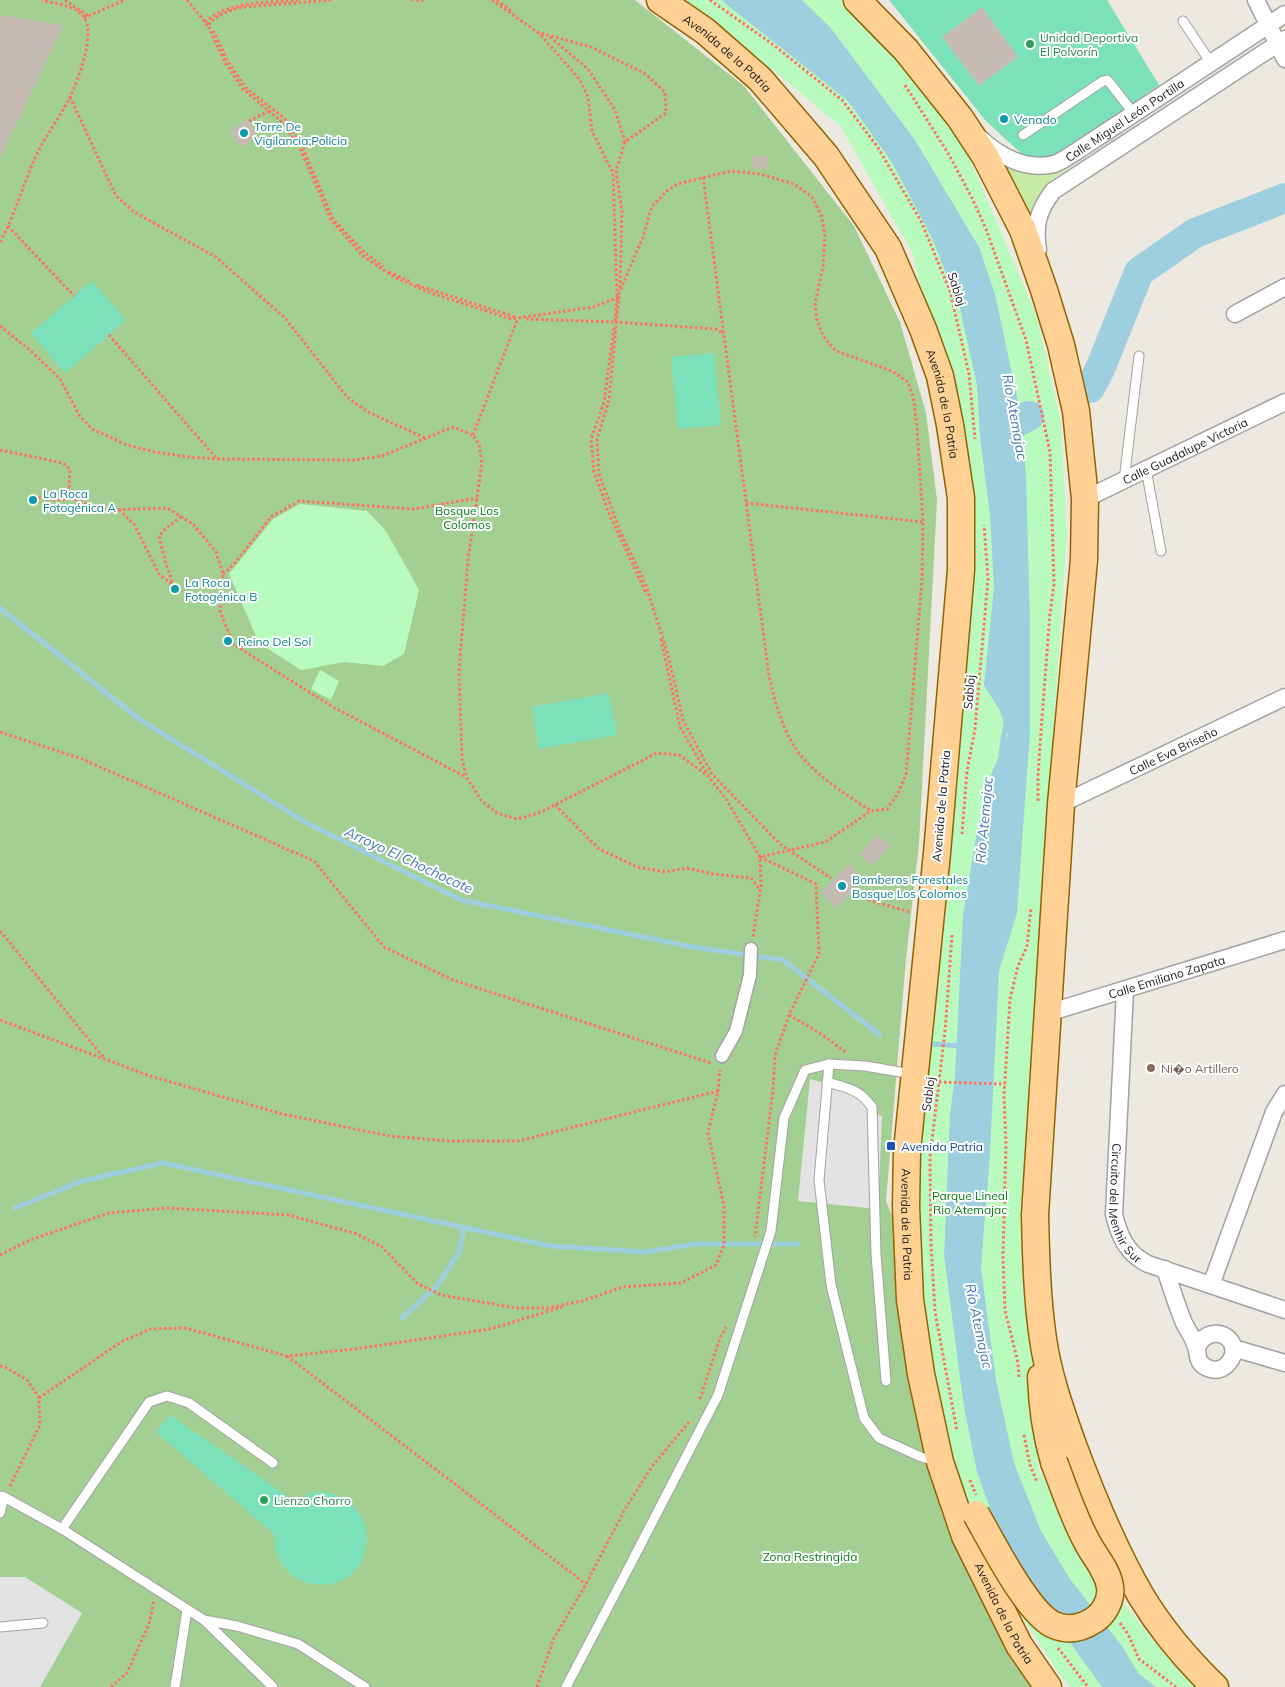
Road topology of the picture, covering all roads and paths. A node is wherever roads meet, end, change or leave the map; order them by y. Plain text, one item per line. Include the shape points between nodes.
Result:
1 (42, 0) edge
2 (65, 0) edge
3 (125, 0) edge
4 (187, 0) edge
5 (300, 0) edge
6 (331, 0) edge
7 (411, 0) edge
8 (424, 0) edge
9 (492, 0) edge
10 (498, 0) edge
11 (660, 0) edge
12 (710, 0) edge
13 (857, 0) edge
14 (1256, 0) edge
15 (1285, 14) edge
16 (86, 17) junction
17 (1182, 21) dead end
18 (207, 24) junction
19 (1268, 25) junction
20 (537, 32) junction
21 (549, 35) junction
22 (1281, 42) edge
23 (1285, 59) edge
24 (1211, 63) junction
25 (902, 79) dead end
26 (70, 97) junction
27 (269, 111) junction
28 (1134, 114) junction
29 (960, 118) junction
30 (249, 121) dead end
31 (1023, 134) dead end
32 (625, 142) junction
33 (1074, 153) junction
34 (1086, 170) junction
35 (702, 177) junction
36 (8, 226) junction
37 (0, 242) edge
38 (1285, 287) edge
39 (1044, 290) junction
40 (620, 292) junction
41 (74, 296) dead end
42 (617, 298) junction
43 (1236, 314) dead end
44 (518, 318) junction
45 (616, 322) junction
46 (0, 326) edge
47 (109, 335) dead end
48 (724, 338) junction
49 (1139, 356) dead end
50 (1285, 402) edge
51 (474, 435) junction
52 (426, 438) junction
53 (975, 440) dead end
54 (0, 450) edge
55 (217, 459) junction
56 (1146, 469) junction
57 (1124, 480) junction
58 (73, 494) junction
59 (38, 498) dead end
60 (477, 498) junction
61 (1085, 499) junction
62 (746, 503) junction
63 (119, 510) junction
64 (181, 517) junction
65 (923, 522) junction
66 (984, 523) dead end
67 (1161, 551) dead end
68 (223, 574) junction
69 (1284, 702) edge
70 (0, 732) edge
71 (708, 776) junction
72 (467, 778) junction
73 (555, 805) junction
74 (1050, 807) junction
75 (871, 811) junction
76 (960, 842) dead end
77 (788, 850) junction
78 (760, 857) junction
79 (831, 878) dead end
80 (760, 890) junction
81 (855, 893) dead end
82 (1032, 903) dead end
83 (931, 915) junction
84 (0, 930) edge
85 (952, 931) dead end
86 (1285, 940) edge
87 (751, 949) joint
88 (1125, 990) junction
89 (1048, 1013) junction
90 (789, 1014) junction
91 (0, 1020) edge
92 (106, 1060) junction
93 (721, 1061) junction
94 (829, 1064) junction
95 (865, 1066) junction
96 (927, 1078) junction
97 (827, 1082) junction
98 (1005, 1084) junction
99 (718, 1090) junction
100 (1285, 1094) edge
101 (1004, 1097) dead end
102 (754, 1244) dead end
103 (0, 1256) edge
104 (1165, 1269) junction
105 (1211, 1285) junction
106 (582, 1301) junction
107 (1285, 1310) edge
108 (728, 1323) dead end
109 (1043, 1341) junction
110 (1197, 1348) junction
111 (1233, 1348) junction
112 (287, 1356) junction
113 (1285, 1363) edge
114 (0, 1366) edge
115 (886, 1381) dead end
116 (39, 1398) junction
117 (697, 1405) dead end
118 (693, 1414) dead end
119 (958, 1436) dead end
120 (940, 1462) junction
121 (273, 1463) dead end
122 (1, 1497) edge
123 (0, 1513) edge
124 (62, 1529) junction
125 (586, 1584) junction
126 (156, 1589) junction
127 (187, 1610) junction
128 (204, 1620) junction
129 (43, 1623) dead end
130 (0, 1627) edge
131 (1149, 1666) dead end
132 (111, 1687) edge
133 (175, 1687) edge
134 (273, 1687) edge
135 (365, 1687) edge
136 (537, 1687) edge
137 (566, 1687) edge
138 (1048, 1687) edge
139 (1176, 1687) edge
140 (1215, 1687) edge

1 - 16 path via 75,9
2 - 16 path
3 - 16 path
4 - 18 path
5 - 18 path via 235,5 212,16
6 - 18 path via 244,7
7 - 8 path
9 - 20 path
10 - 20 path
11 - 83 main road, Avenida de la Patria via 705,31 760,79 826,156 888,248 940,376 961,498 961,570
12 - 53 path, Sabloj via 771,43 842,100 878,146 921,221 950,291 969,374
13 - 29 main road via 906,50
14 - 19 street
15 - 19 street, Calle Miguel León Portilla
16 - 26 path via 89,34 86,53
17 - 24 lane
18 - 27 path via 226,64 244,89
18 - 44 path via 246,88 284,118 302,146 333,219 364,252 389,272 417,285
19 - 22 street
19 - 24 street, Calle Miguel León Portilla
20 - 21 path
20 - 42 path via 580,80 588,97 592,131 613,173
21 - 32 path via 588,69 615,110
21 - 32 path via 591,47 644,73 665,92 666,113
22 - 23 street
22 - 34 street, Calle Miguel León Portilla
24 - 28 street, Calle Miguel León Portilla
25 - 74 path via 948,153 986,229 1026,340 1039,396 1050,452 1054,584 1038,775
26 - 36 path via 39,151
26 - 52 path via 116,196 134,212 216,257 285,318 347,397 368,412
27 - 30 path
27 - 44 path via 281,120 300,148 331,220 363,256 394,277 431,293 510,319
28 - 31 lane via 1107,80
28 - 33 street, Calle Miguel León Portilla
29 - 33 street, Calle Miguel León Portilla via 986,144 1019,162 1037,166 1055,164
29 - 39 main road via 1011,205
32 - 40 path via 616,171 622,212
33 - 34 street
34 - 39 street, Calle Miguel León Portilla via 1053,191 1037,220 1036,238
35 - 40 path via 677,184 652,206
35 - 48 path
35 - 65 path via 731,171 760,174 794,184 812,197 822,217 825,237 815,304 817,320 836,351 892,371 908,382 918,428
36 - 37 path
36 - 41 path
38 - 43 street
39 - 61 main road via 1076,411
40 - 42 path
40 - 45 path
42 - 44 path via 593,307
42 - 45 path
44 - 45 path
44 - 51 path
45 - 48 path via 716,329
45 - 71 path via 604,402 591,439 594,472 610,516 650,601 665,652 680,727
45 - 77 path via 609,400 597,439 599,474 621,533 646,585 668,655 683,720 712,774
46 - 55 path via 60,379 79,415 92,429 127,445 155,452
47 - 55 path
48 - 62 path
49 - 57 lane
50 - 56 street, Calle Guadalupe Victoria
51 - 52 path via 454,427
51 - 60 path via 482,463
52 - 55 path via 382,456 354,460
54 - 58 path via 63,463 70,469 69,486
56 - 57 street, Calle Guadalupe Victoria
56 - 67 lane
57 - 61 street, Calle Guadalupe Victoria
58 - 59 path via 63,500
58 - 63 path via 77,501 107,510
60 - 68 path via 414,509 299,501 270,518
60 - 72 path via 468,560 459,671 462,759
61 - 74 main road via 1084,560
62 - 65 path
62 - 75 path via 769,676 778,710 791,742 811,767
63 - 64 path via 167,508
63 - 64 path via 134,524 159,574 174,586 158,536
64 - 68 path via 193,524 216,552
65 - 75 path via 922,579 906,775 887,808
66 - 76 path, Sabloj via 988,579 975,729
68 - 72 path via 220,611 233,644 332,707
69 - 74 street, Calle Eva Briseño
70 - 93 path via 82,759 314,861 384,946 453,980
71 - 73 path via 679,755 656,753
71 - 78 path via 726,799
72 - 73 path via 480,800 497,813 517,818
73 - 80 path via 599,849 637,867 664,872 687,868 751,878
74 - 89 main road
75 - 77 path via 825,842
77 - 78 path
77 - 79 path
78 - 80 path
78 - 90 path via 816,884 819,954
80 - 87 path
81 - 83 path via 868,900
82 - 98 path via 1027,946 1010,999
83 - 96 main road, Avenida de la Patria
84 - 92 path
85 - 96 path, Sabloj via 942,1057
86 - 88 street, Calle Emiliano Zapata
87 - 93 street via 750,975 736,1031
88 - 89 street, Calle Emiliano Zapata
88 - 104 street, Circuito del Menhir Sur via 1114,1214 1117,1229 1129,1251 1138,1259
89 - 109 main road via 1036,1215
90 - 95 path
90 - 102 path via 775,1055
91 - 92 path
92 - 99 path via 282,1114 389,1136 450,1141 518,1141
93 - 99 path
94 - 95 lane
94 - 97 lane
94 - 137 lane via 805,1070 784,1118 771,1230 718,1395
95 - 96 lane
96 - 98 path
96 - 119 path, Sabloj via 935,1312
96 - 120 main road, Avenida de la Patria via 908,1151 906,1206 910,1300 921,1374
97 - 115 lane via 864,1096 872,1107 876,1254
97 - 120 lane via 818,1180 831,1284 864,1418 879,1438
98 - 101 path
99 - 106 path via 708,1132 724,1206 724,1244 716,1265 681,1283 623,1287
100 - 105 street via 1274,1112
103 - 106 path via 30,1240 109,1213 168,1208 288,1215 357,1234 382,1247 418,1284 441,1295 516,1308 548,1308
104 - 105 street, Circuito del Menhir Sur
104 - 110 street
105 - 107 street, Circuito del Menhir Sur
106 - 112 path via 490,1329
108 - 117 path
109 - 120 main road, bridge via 1041,1402 1054,1462 1085,1540 1105,1572 1110,1588 1107,1605 1097,1619 1083,1627 1068,1629 1054,1625 1042,1616 1011,1574 959,1483
109 - 140 main road via 1066,1424 1115,1547 1142,1597 1169,1637
110 - 111 street via 1204,1336 1218,1333 1225,1336
110 - 111 street via 1200,1361 1211,1369 1225,1366 1233,1355
111 - 113 street
112 - 116 path via 185,1328 150,1330 121,1342
112 - 125 path
114 - 116 path via 28,1381
116 - 122 path via 40,1425
118 - 125 path via 653,1465
120 - 138 main road, Avenida de la Patria via 965,1536 1019,1645
121 - 124 lane via 189,1403 167,1396 149,1402
122 - 123 lane
122 - 124 lane
124 - 126 lane
125 - 136 path via 554,1638
126 - 127 lane
126 - 132 path via 149,1624 127,1673
127 - 128 lane
127 - 133 lane
128 - 134 lane
128 - 135 lane via 298,1644
129 - 130 lane
131 - 139 path

